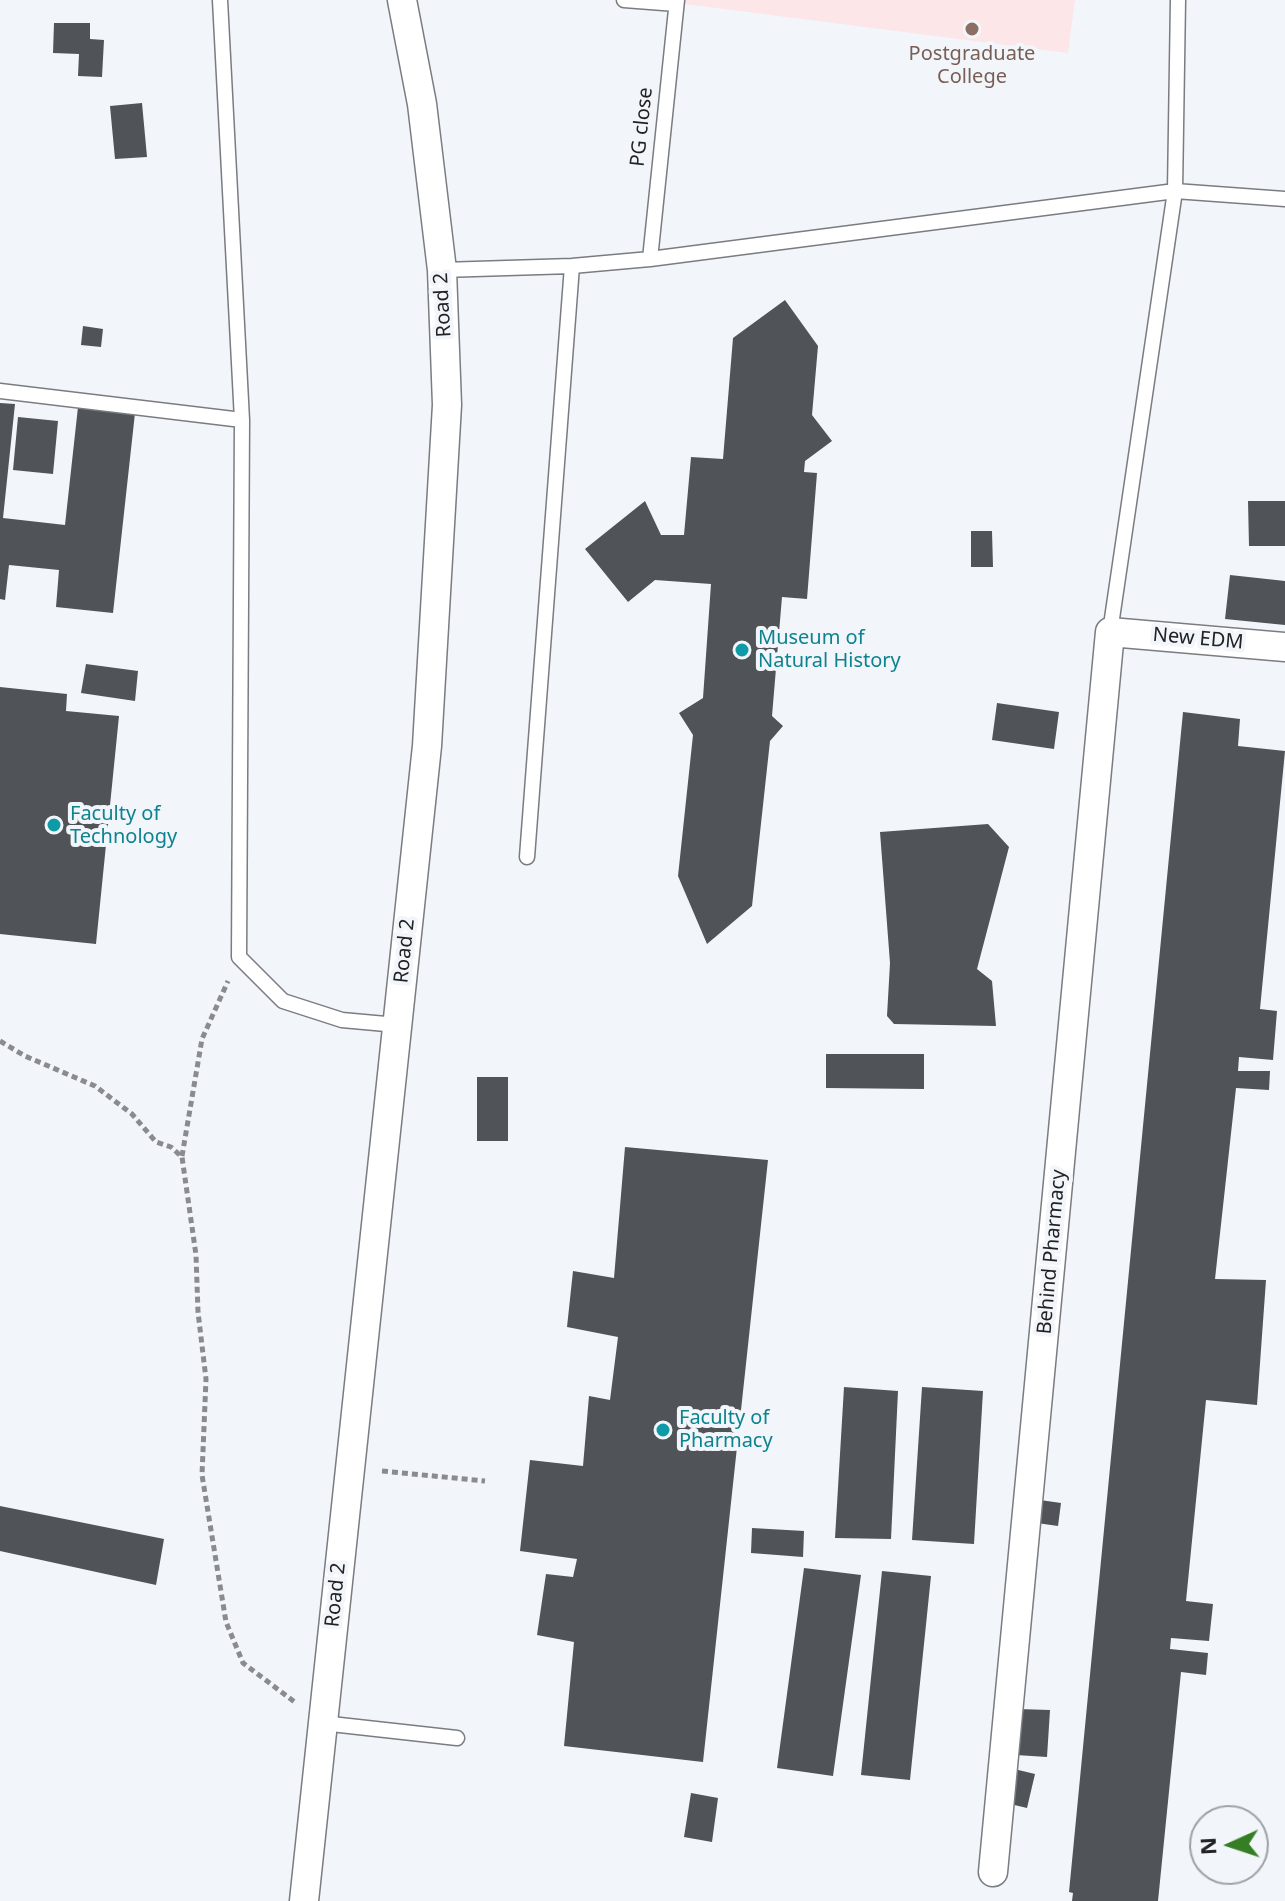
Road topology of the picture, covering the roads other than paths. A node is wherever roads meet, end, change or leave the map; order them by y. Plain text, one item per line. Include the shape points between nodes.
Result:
1 (220, 0) edge
2 (402, 0) edge
3 (624, 0) edge
4 (1178, 0) edge
5 (676, 2) edge
6 (1175, 191) junction
7 (1285, 199) edge
8 (650, 259) junction
9 (572, 266) junction
10 (442, 270) junction
11 (0, 391) edge
12 (242, 420) junction
13 (1110, 632) junction
14 (1285, 647) edge
15 (527, 857) dead end
16 (397, 1025) junction
17 (322, 1723) junction
18 (457, 1738) dead end
19 (993, 1872) dead end
20 (304, 1901) edge

1 - 12 lane
2 - 10 street, Road 2 via 422,104
3 - 5 lane
4 - 6 lane
5 - 8 lane, PG close
6 - 7 lane
6 - 8 lane
6 - 13 lane
8 - 9 lane
9 - 10 lane
9 - 15 lane
10 - 16 street, Road 2 via 446,436 427,746
11 - 12 lane
12 - 16 lane via 239,957 283,1001 342,1020
13 - 14 street, New EDM
13 - 19 street, Behind Pharmacy
16 - 17 street, Road 2
17 - 18 lane
17 - 20 street, Road 2

